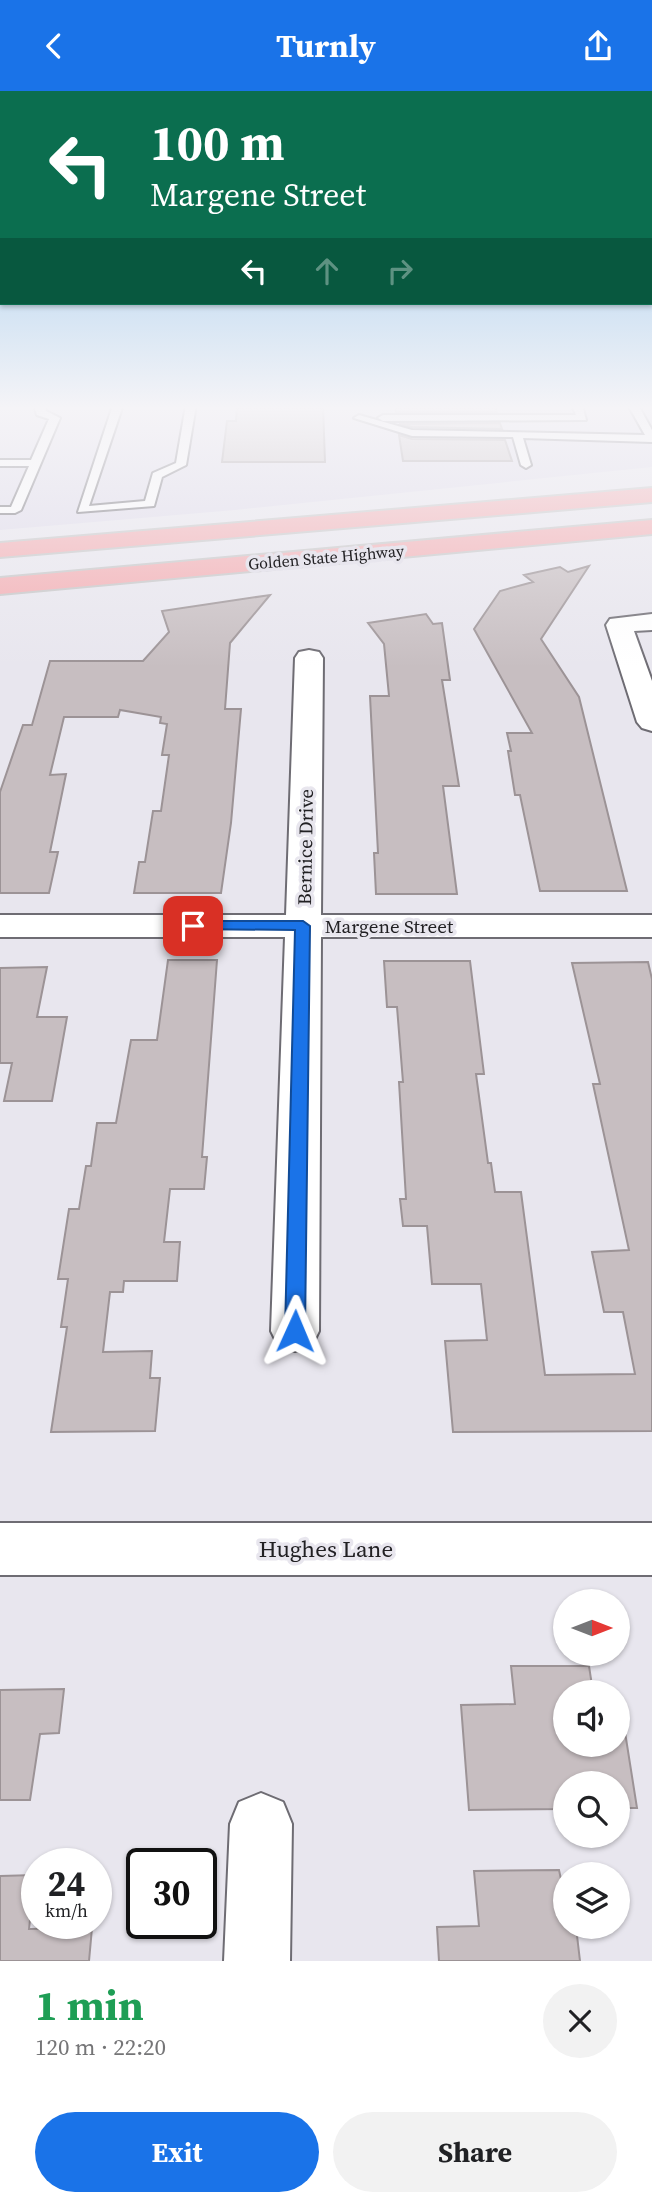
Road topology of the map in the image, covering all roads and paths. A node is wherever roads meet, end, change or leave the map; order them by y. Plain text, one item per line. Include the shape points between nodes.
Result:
1 (23, 492) edge
2 (88, 492) edge
3 (153, 492) edge
4 (652, 495) edge
5 (0, 510) edge
6 (652, 527) edge
7 (0, 550) edge
8 (0, 586) edge
9 (652, 622) edge
10 (309, 658) dead end
11 (652, 722) edge
12 (0, 926) edge
13 (303, 926) junction
14 (652, 926) edge
15 (295, 1331) dead end
16 (0, 1549) edge
17 (652, 1549) edge
18 (261, 1824) dead end
19 (257, 1961) edge

1 - 5 lane via 15,510
2 - 3 lane via 82,510 150,504
4 - 7 highway, Golden State Highway
6 - 8 highway, Golden State Highway
9 - 11 street via 619,625
10 - 13 street, Bernice Drive
12 - 13 street, Margene Street
13 - 14 street, Margene Street
13 - 15 street, Bernice Drive
16 - 17 street, Hughes Lane
18 - 19 street

